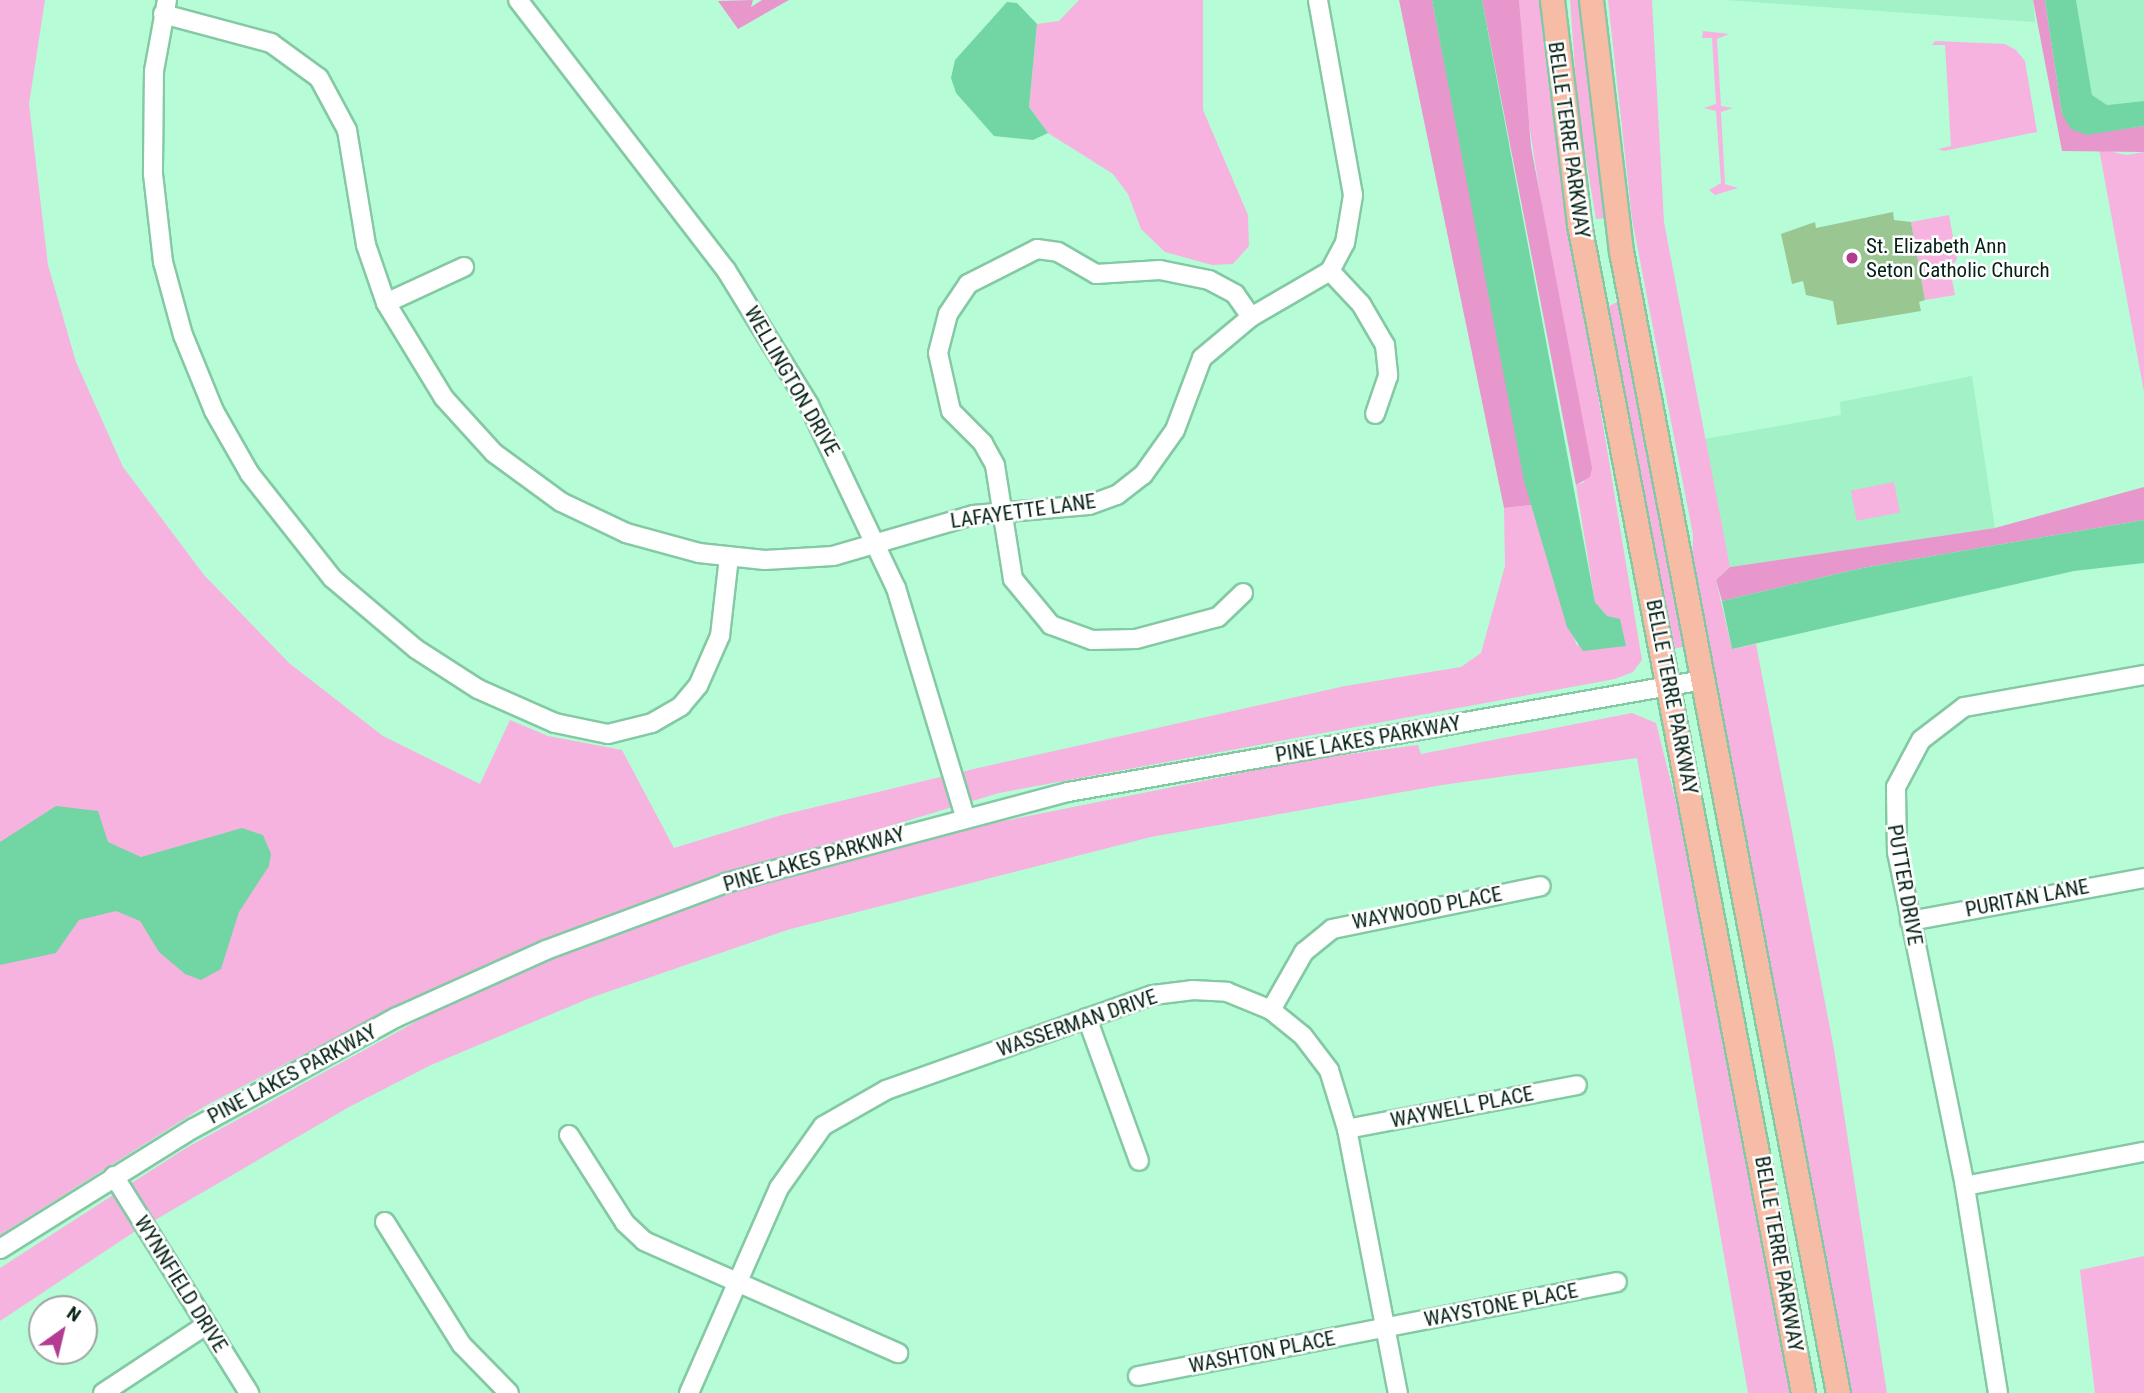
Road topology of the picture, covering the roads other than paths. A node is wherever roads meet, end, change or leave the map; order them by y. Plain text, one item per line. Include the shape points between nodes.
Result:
1 (518, 0) edge
2 (1318, 0) edge
3 (1552, 0) edge
4 (1591, 0) edge
5 (165, 7) edge
6 (464, 267) dead end
7 (1329, 271) junction
8 (386, 303) junction
9 (1251, 317) junction
10 (1376, 414) dead end
11 (1003, 511) junction
12 (877, 543) junction
13 (729, 557) junction
14 (1243, 593) dead end
15 (2144, 676) edge
16 (1703, 680) junction
17 (1669, 687) junction
18 (965, 816) junction
19 (2144, 878) edge
20 (1541, 886) dead end
21 (1910, 921) junction
22 (1270, 1010) junction
23 (1087, 1018) junction
24 (1577, 1085) dead end
25 (1347, 1129) junction
26 (569, 1135) dead end
27 (2144, 1152) edge
28 (1139, 1161) dead end
29 (114, 1176) junction
30 (1965, 1186) junction
31 (385, 1222) dead end
32 (0, 1249) edge
33 (1617, 1282) dead end
34 (737, 1283) junction
35 (206, 1325) junction
36 (1385, 1327) junction
37 (898, 1353) dead end
38 (1138, 1376) dead end
39 (103, 1393) edge
40 (248, 1393) edge
41 (509, 1393) edge
42 (689, 1393) edge
43 (1398, 1393) edge
44 (1804, 1393) edge
45 (1838, 1393) edge
46 (1997, 1393) edge

1 - 12 street, WELLINGTON DRIVE via 748,303 809,405
2 - 7 street via 1353,195 1351,226
3 - 17 main road, BELLE TERRE PARKWAY via 1568,161
4 - 16 main road, BELLE TERRE PARKWAY via 1614,212
5 - 8 street, LAFAYETTE LANE via 271,43 319,78 349,137 366,245
5 - 13 street via 154,71 153,174 163,262 183,335 214,411 250,474 298,540 350,595 478,689 555,723 608,734 652,723 681,706 698,686 717,649
6 - 8 street
7 - 9 street, LAFAYETTE LANE
7 - 10 street via 1361,303 1385,345 1388,376
8 - 13 street, LAFAYETTE LANE via 444,398 478,438 536,486 626,533
9 - 11 street, LAFAYETTE LANE via 1202,358 1175,430 1130,486 1089,505
9 - 11 street via 1235,294 1209,280 1160,270 1096,274 1049,249 1028,251 975,278 943,326 940,379 950,411 991,454
11 - 12 street, LAFAYETTE LANE
11 - 14 street via 1017,587 1051,625 1072,635 1136,639 1218,617
12 - 13 street, LAFAYETTE LANE via 822,558
12 - 18 street, WELLINGTON DRIVE via 923,668
15 - 21 street, PUTTER DRIVE via 1978,703 1952,713 1921,740 1900,773 1894,801
16 - 17 street, PINE LAKES PARKWAY
16 - 45 main road, BELLE TERRE PARKWAY
17 - 18 street, PINE LAKES PARKWAY via 1068,792
17 - 44 main road, BELLE TERRE PARKWAY
18 - 29 street, PINE LAKES PARKWAY via 726,883 534,955 321,1057
19 - 21 street, PURITAN LANE
20 - 22 street, WAYWOOD PLACE via 1332,929 1304,952
21 - 30 street, PUTTER DRIVE
22 - 23 street, WASSERMAN DRIVE via 1227,992 1182,990
22 - 25 street, WASSERMAN DRIVE via 1303,1035 1324,1062
23 - 28 street
23 - 34 street, WASSERMAN DRIVE via 875,1094 833,1119 792,1163
24 - 25 street, WAYWELL PLACE
25 - 36 street, WASSERMAN DRIVE
26 - 34 street via 638,1237
27 - 30 street
29 - 32 street, PINE LAKES PARKWAY
29 - 35 street, WYNNFIELD DRIVE
30 - 46 street, PUTTER DRIVE
31 - 41 street via 463,1345
33 - 36 street, WAYSTONE PLACE
34 - 37 street
34 - 42 street, WASSERMAN DRIVE
35 - 39 street
35 - 40 street, WYNNFIELD DRIVE
36 - 38 street, WASHTON PLACE
36 - 43 street, WASSERMAN DRIVE

